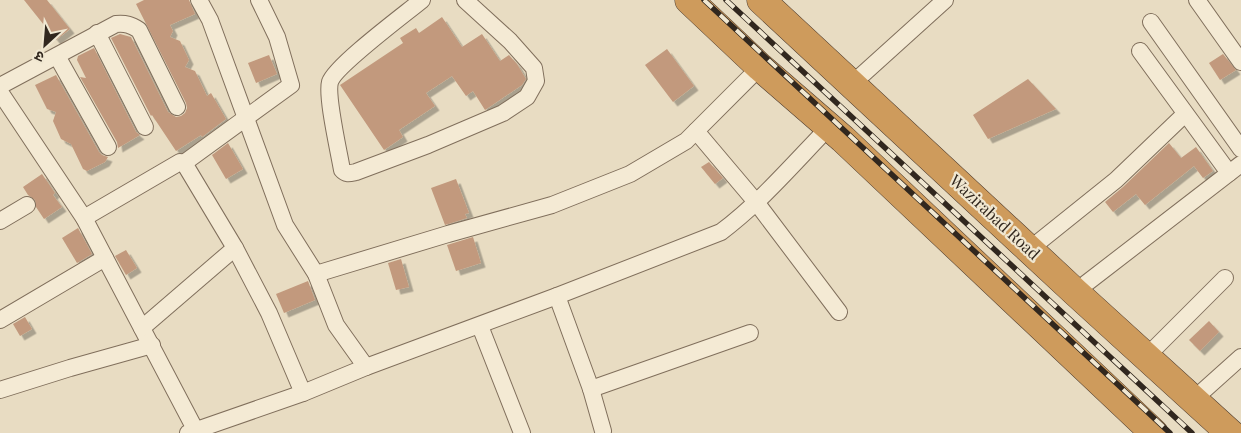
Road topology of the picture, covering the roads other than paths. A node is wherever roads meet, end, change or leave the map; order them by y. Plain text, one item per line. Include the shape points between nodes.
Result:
1 (199, 0) edge
2 (260, 0) edge
3 (422, 0) edge
4 (465, 0) edge
5 (689, 0) edge
6 (761, 0) edge
7 (945, 0) edge
8 (1197, 0) edge
9 (1151, 22) dead end
10 (98, 34) junction
11 (1140, 51) dead end
12 (57, 56) junction
13 (1241, 62) edge
14 (760, 67) junction
15 (852, 84) junction
16 (0, 86) edge
17 (0, 92) edge
18 (177, 107) dead end
19 (1185, 114) junction
20 (7, 118) edge
21 (245, 118) junction
22 (145, 127) dead end
23 (829, 127) junction
24 (696, 131) junction
25 (108, 147) dead end
26 (1241, 149) edge
27 (184, 163) junction
28 (1235, 169) edge
29 (756, 202) junction
30 (27, 205) dead end
31 (84, 218) junction
32 (0, 221) edge
33 (234, 248) junction
34 (1030, 249) junction
35 (105, 258) junction
36 (316, 274) junction
37 (1225, 278) dead end
38 (1075, 292) junction
39 (557, 296) junction
40 (839, 312) dead end
41 (0, 320) edge
42 (480, 326) junction
43 (142, 328) junction
44 (750, 333) dead end
45 (152, 346) junction
46 (1146, 357) junction
47 (1241, 357) edge
48 (366, 367) junction
49 (591, 389) junction
50 (0, 390) edge
51 (303, 393) junction
52 (1193, 400) junction
53 (1241, 430) edge
54 (603, 431) dead end
55 (192, 432) edge
56 (522, 433) edge
57 (1154, 433) edge
58 (1230, 433) edge
59 (1237, 433) edge

1 - 21 street via 210,20
2 - 21 street via 277,37 292,85
3 - 4 street via 342,66 330,82 329,95 344,173 356,172 469,128 503,113 527,97 536,81 534,68
5 - 14 highway
6 - 15 highway, Wazirabad Road
7 - 15 street
8 - 13 street
9 - 26 street
10 - 12 street
10 - 18 street via 124,23 139,30
10 - 22 street
11 - 19 street
12 - 16 street
12 - 25 street
14 - 23 highway
14 - 24 street
15 - 34 highway, Wazirabad Road
17 - 20 street
19 - 28 street
19 - 34 street via 1116,180
20 - 31 street
21 - 27 street
21 - 36 street via 285,225
23 - 29 street
23 - 57 highway
24 - 29 street
24 - 36 street via 686,141 630,174 552,205
27 - 31 street via 180,162
27 - 33 street
28 - 38 street
29 - 39 street via 721,232
29 - 40 street
30 - 32 street
31 - 35 street
33 - 43 street
33 - 51 street via 270,313
34 - 38 highway, Wazirabad Road
35 - 41 street
35 - 43 street
36 - 48 street via 336,325
37 - 46 street
38 - 46 highway, Wazirabad Road
39 - 42 street
39 - 49 street
42 - 48 street
42 - 56 street
43 - 45 street
44 - 49 street
45 - 50 street
45 - 55 street
46 - 52 highway, Wazirabad Road
47 - 52 street
48 - 51 street
49 - 54 street
51 - 55 street
52 - 58 highway, Wazirabad Road
53 - 59 street

